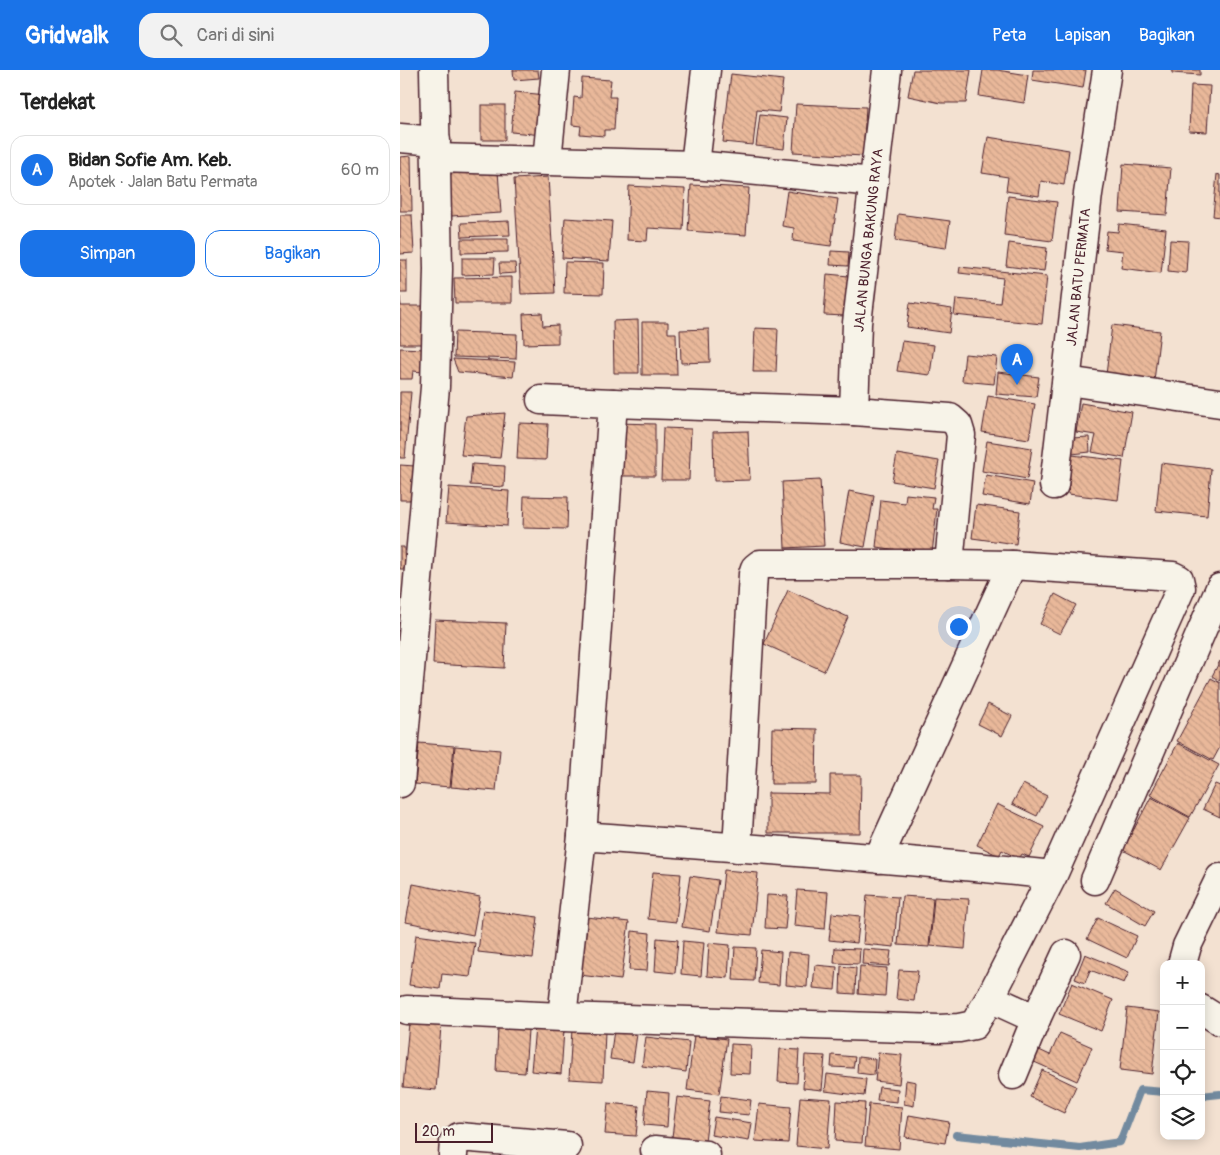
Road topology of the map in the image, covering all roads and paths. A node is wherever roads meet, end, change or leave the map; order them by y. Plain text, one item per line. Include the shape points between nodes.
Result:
1 (434, 70) edge
2 (556, 70) edge
3 (706, 70) edge
4 (887, 70) edge
5 (1107, 70) edge
6 (400, 138) edge
7 (436, 149) junction
8 (547, 160) junction
9 (695, 165) junction
10 (874, 182) junction
11 (1067, 381) junction
12 (541, 400) dead end
13 (613, 403) junction
14 (1220, 404) edge
15 (854, 411) junction
16 (1054, 485) dead end
17 (949, 564) junction
18 (1012, 565) junction
19 (1218, 599) edge
20 (400, 783) edge
21 (582, 836) junction
22 (738, 848) junction
23 (878, 859) junction
24 (1053, 875) junction
25 (1220, 878) edge
26 (1096, 880) dead end
27 (1066, 954) dead end
28 (1183, 960) edge
29 (990, 998) junction
30 (407, 1010) dead end
31 (1205, 1012) edge
32 (562, 1017) junction
33 (1036, 1019) junction
34 (1220, 1021) edge
35 (1013, 1075) dead end
36 (567, 1146) dead end
37 (655, 1150) dead end
38 (453, 1155) edge
39 (706, 1155) edge

1 - 7 street
2 - 8 street
3 - 9 street
4 - 10 street, JALAN BUNGA BAKUNG RAYA
5 - 11 street, JALAN BATU PERMATA via 1088,194
6 - 7 street
7 - 8 street
7 - 20 street via 438,269 435,386
8 - 9 street
9 - 10 street
10 - 15 street, JALAN BUNGA BAKUNG RAYA via 857,323
11 - 14 street
11 - 16 street, JALAN BATU PERMATA
12 - 13 street
13 - 15 street
13 - 21 street
15 - 17 street via 950,418 958,425 961,435
17 - 18 street
17 - 22 street via 760,564 754,568
18 - 23 street
18 - 24 street via 1172,576 1179,579 1181,588
19 - 26 street
21 - 22 street
21 - 32 street
22 - 23 street
23 - 24 street
24 - 29 street
25 - 28 street
27 - 33 street
29 - 32 street via 974,1025 959,1028
29 - 33 street
30 - 32 street
31 - 34 street
33 - 35 street
36 - 38 street via 459,1138 454,1142
37 - 39 street

